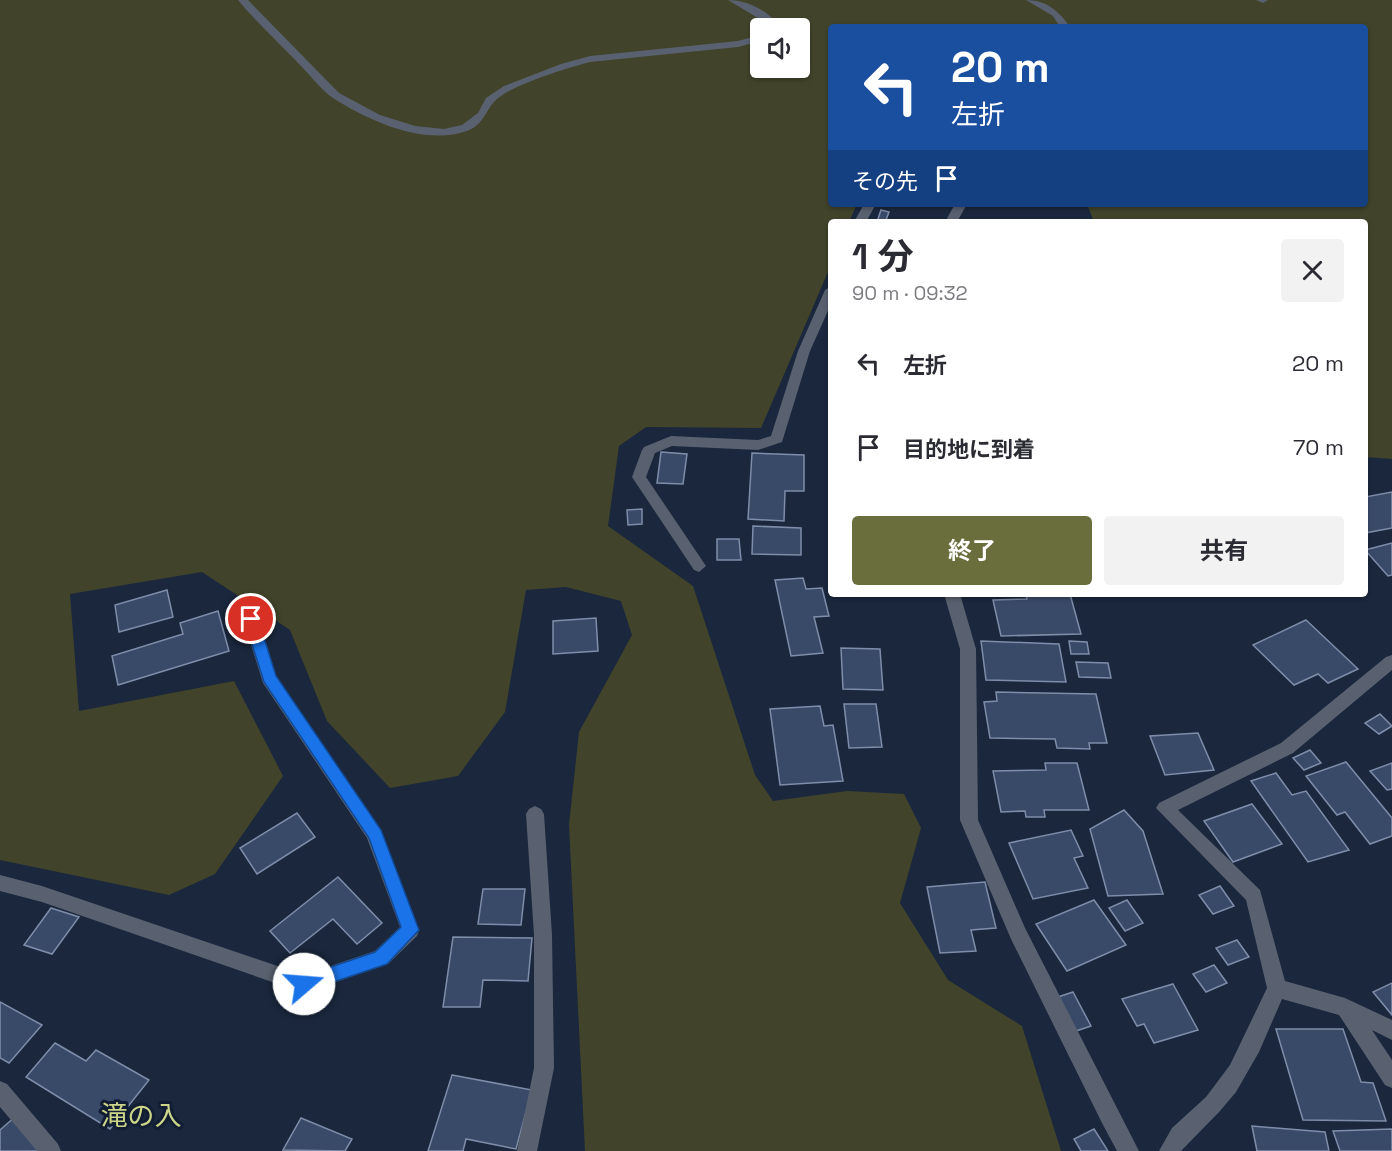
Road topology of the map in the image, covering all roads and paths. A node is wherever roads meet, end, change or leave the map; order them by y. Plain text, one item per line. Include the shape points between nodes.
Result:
1 (243, 0) edge
2 (733, 0) edge
3 (1031, 0) edge
4 (768, 18) edge
5 (1063, 24) edge
6 (750, 41) edge
7 (828, 297) edge
8 (699, 566) dead end
9 (953, 597) edge
10 (251, 619) dead end
11 (1392, 662) edge
12 (535, 814) dead end
13 (0, 883) edge
14 (1277, 988) junction
15 (1345, 1007) junction
16 (1392, 1030) edge
17 (1392, 1078) edge
18 (0, 1091) edge
19 (51, 1151) edge
20 (527, 1151) edge
21 (1130, 1151) edge
22 (1169, 1151) edge

1 - 6 street via 335,95 376,117 414,129 444,132 465,128 482,115 490,100 508,88 564,66 590,59
2 - 4 street
3 - 5 street via 1056,14
7 - 8 street via 804,351 777,439 758,445 671,441 649,450 639,477
9 - 21 street via 968,649 969,820 1018,933
10 - 13 street via 269,678 375,835 410,930 381,958 304,984
11 - 14 street via 1287,748 1165,808 1254,896
12 - 20 street via 543,935 543,1068
14 - 15 street
14 - 22 street via 1252,1048 1219,1098 1176,1138
15 - 16 street
15 - 17 street
18 - 19 street

